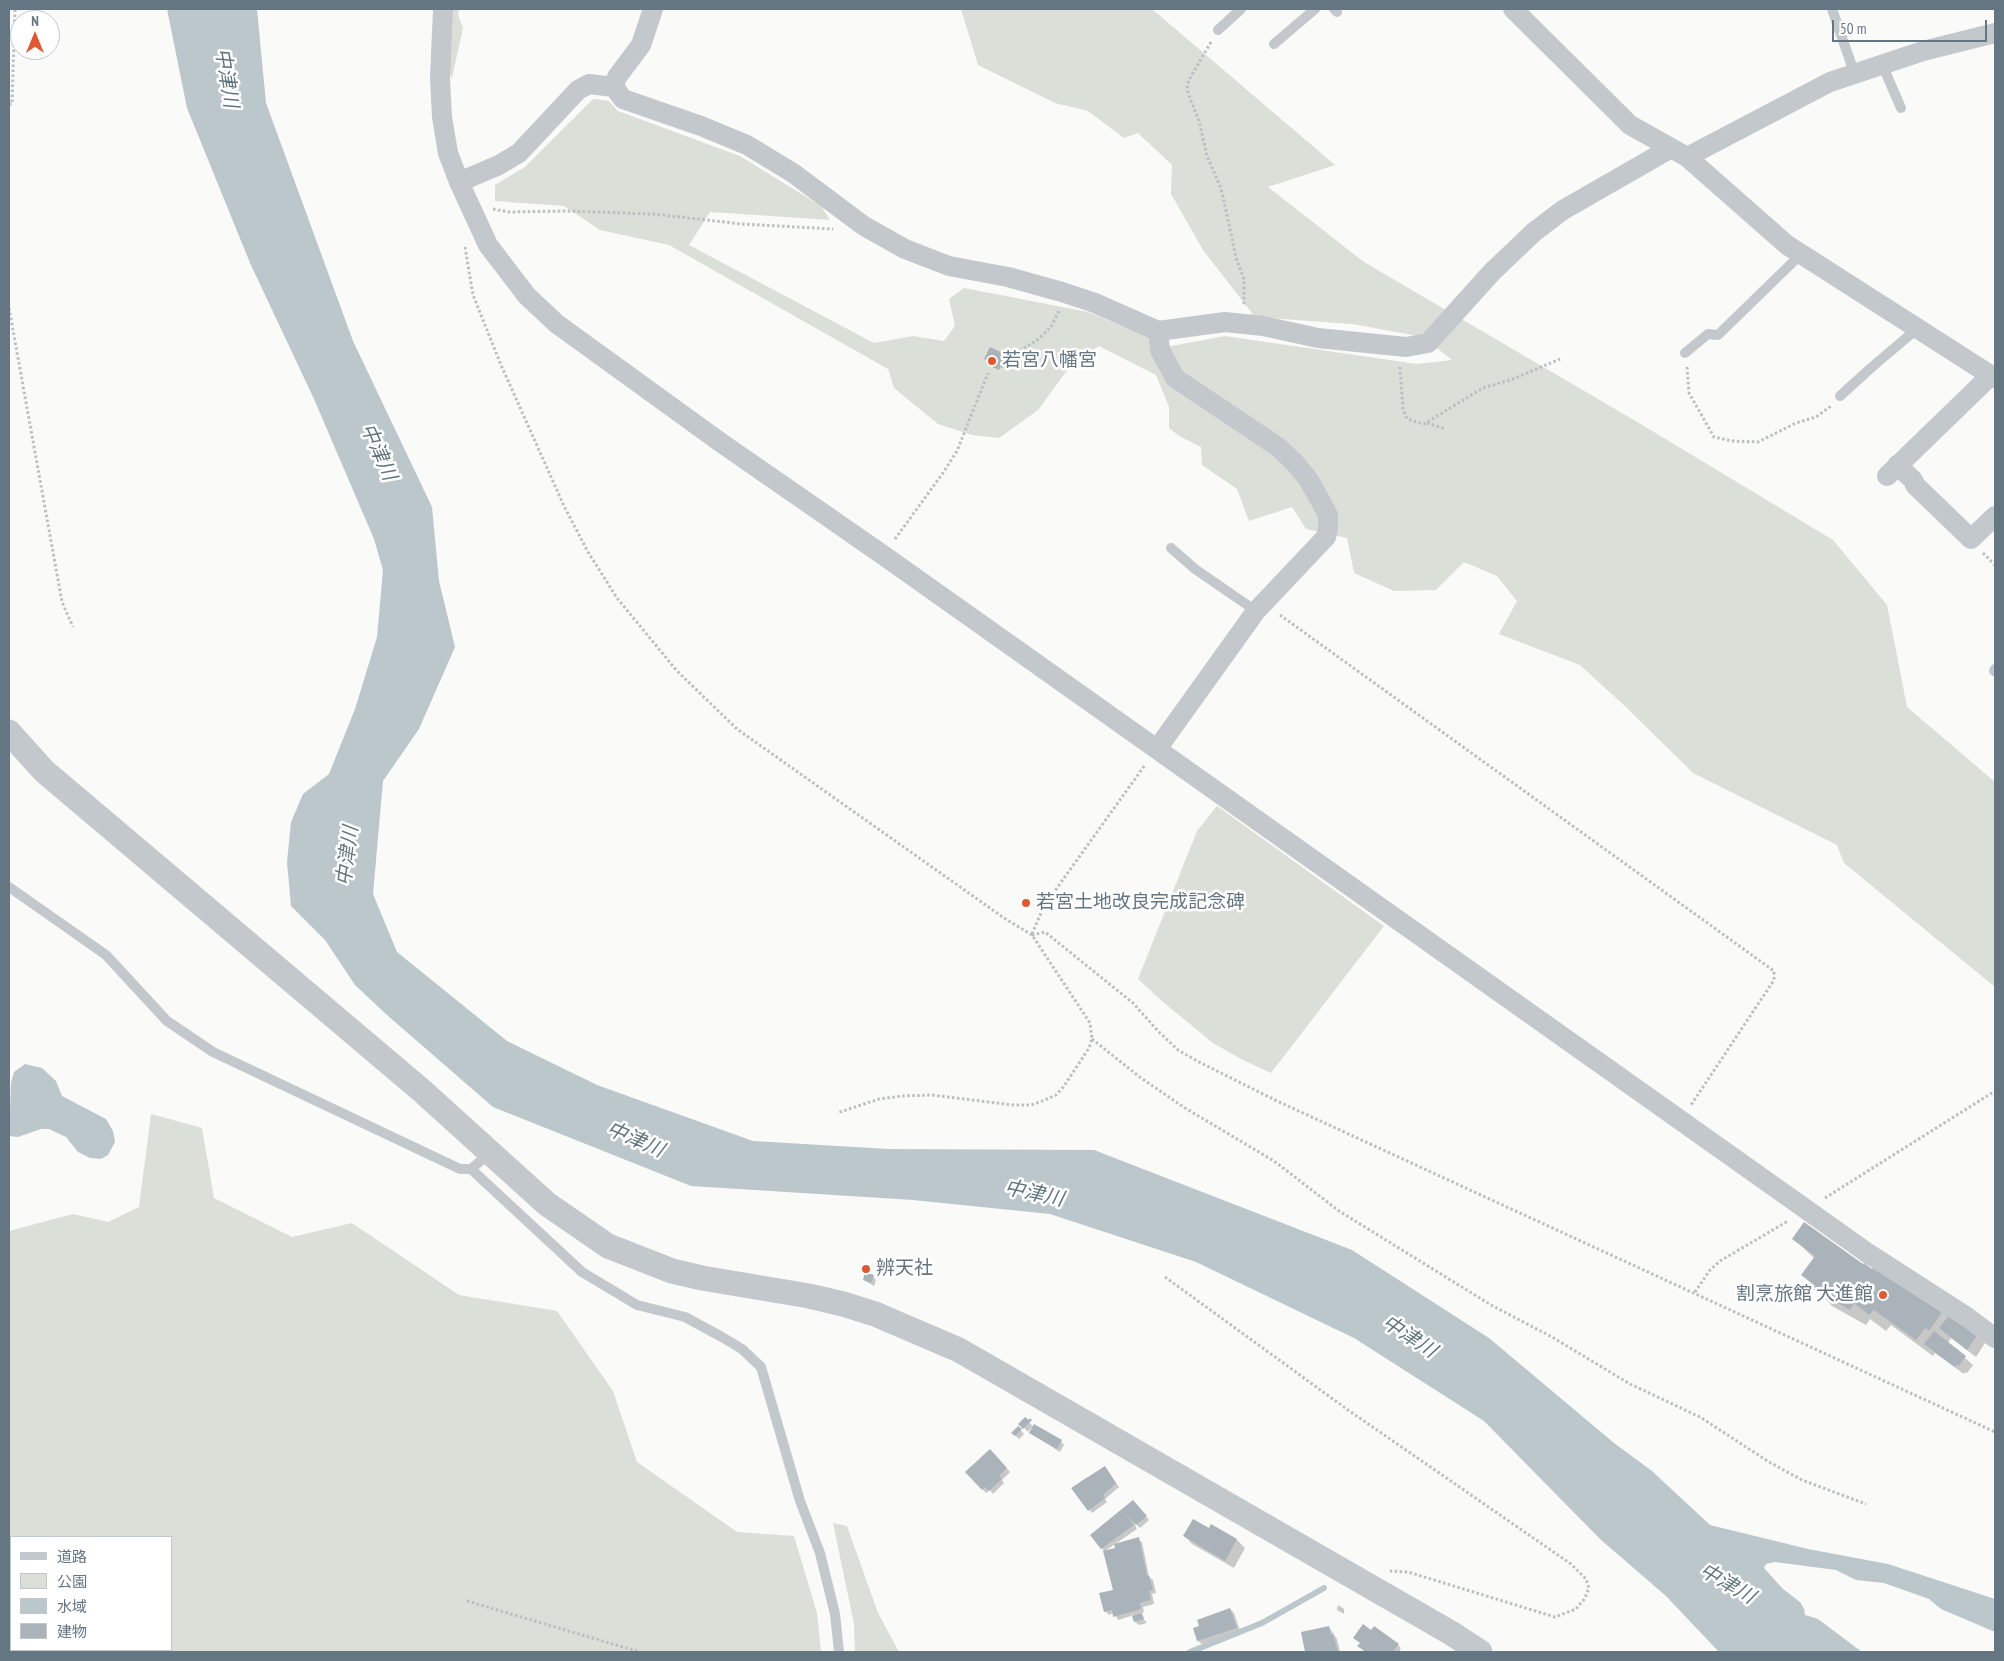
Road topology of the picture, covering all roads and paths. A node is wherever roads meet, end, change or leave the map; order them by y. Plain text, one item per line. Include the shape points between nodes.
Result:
1 (15, 9) edge
2 (443, 9) edge
3 (653, 9) edge
4 (1241, 9) edge
5 (1315, 9) edge
6 (1513, 9) edge
7 (1832, 9) edge
8 (1218, 30) joint
9 (1995, 33) edge
10 (1274, 44) dead end
11 (1882, 64) junction
12 (1854, 72) junction
13 (614, 87) junction
14 (9, 104) edge
15 (1901, 108) dead end
16 (1679, 153) junction
17 (458, 182) junction
18 (468, 203) junction
19 (864, 226) junction
20 (463, 238) dead end
21 (1799, 252) junction
22 (1068, 294) junction
23 (9, 308) edge
24 (1235, 323) junction
25 (1918, 328) junction
26 (1158, 331) junction
27 (1398, 346) junction
28 (1015, 353) dead end
29 (1685, 353) joint
30 (1560, 359) dead end
31 (988, 372) dead end
32 (1992, 377) edge
33 (1840, 396) joint
34 (1426, 423) junction
35 (1446, 429) dead end
36 (1995, 516) edge
37 (1171, 548) dead end
38 (883, 555) junction
39 (1260, 607) junction
40 (73, 627) dead end
41 (9, 732) edge
42 (1157, 749) junction
43 (9, 887) edge
44 (1032, 935) junction
45 (1092, 1039) junction
46 (1995, 1091) edge
47 (837, 1113) dead end
48 (1681, 1121) junction
49 (490, 1153) junction
50 (471, 1169) junction
51 (1807, 1210) junction
52 (1165, 1277) dead end
53 (1695, 1292) junction
54 (1995, 1338) edge
55 (1995, 1432) edge
56 (1866, 1504) dead end
57 (1372, 1588) junction
58 (467, 1601) dead end
59 (640, 1652) edge
60 (839, 1652) edge
61 (1480, 1652) edge

1 - 14 path via 12,104
2 - 17 street via 442,117 448,153
3 - 13 street via 641,44
4 - 8 lane
5 - 10 lane
6 - 16 street via 1630,125
7 - 12 lane
8 - 24 path via 1187,85 1207,156 1220,186 1244,279 1244,307
9 - 11 street
11 - 12 street
11 - 15 lane
12 - 16 street
13 - 17 street via 589,84 578,90 519,153
13 - 19 street via 623,99 746,145 793,173
16 - 21 street
16 - 27 street via 1563,210 1534,232 1492,272 1428,343
17 - 18 street
18 - 19 path via 508,212 653,214 742,224 857,230
18 - 38 street via 488,245 507,271 527,296 557,324
19 - 22 street via 906,249 949,266 1008,277
20 - 44 path via 473,294 501,365 564,506 617,598 677,671 738,729
21 - 25 street
21 - 29 lane via 1794,261 1718,334 1708,334
22 - 26 street
22 - 28 path via 1051,327 1036,342
23 - 40 path via 62,602
24 - 26 street
24 - 27 street via 1318,338
25 - 32 street
25 - 33 lane
26 - 39 street via 1160,350 1175,378 1283,452 1308,479 1328,515 1326,537
27 - 34 path via 1403,410 1407,419
29 - 33 path via 1689,393 1714,438 1758,442 1816,417
30 - 34 path via 1513,380 1483,388
31 - 38 path via 957,451
32 - 36 street via 1892,471 1912,480 1971,539
34 - 35 path
37 - 39 lane via 1195,569
38 - 42 street
39 - 42 street
39 - 48 path via 1774,970 1774,980
41 - 49 street via 44,771 421,1090
42 - 44 path via 1044,906
42 - 48 street
43 - 50 lane via 106,955 167,1021 213,1052 460,1169
44 - 45 path via 1090,1023
44 - 53 path via 1045,932 1133,1003 1178,1050 1199,1062 1277,1101
45 - 47 path via 1056,1095 1031,1104 1013,1105 932,1094 879,1099
45 - 56 path via 1141,1078 1274,1161 1339,1211 1491,1305 1630,1384 1700,1417 1768,1462 1802,1480
46 - 51 path
48 - 51 street
49 - 50 lane
49 - 57 street via 547,1204 608,1246 672,1271 843,1304 875,1314 958,1350
50 - 60 lane via 582,1272 637,1305 685,1317 722,1336 762,1367 800,1500 820,1553 835,1614
51 - 53 path via 1720,1261
51 - 54 street
52 - 57 path via 1348,1410 1571,1564 1586,1579 1589,1588 1576,1609 1555,1617 1408,1572 1388,1571
53 - 55 path
57 - 61 street
58 - 59 path

